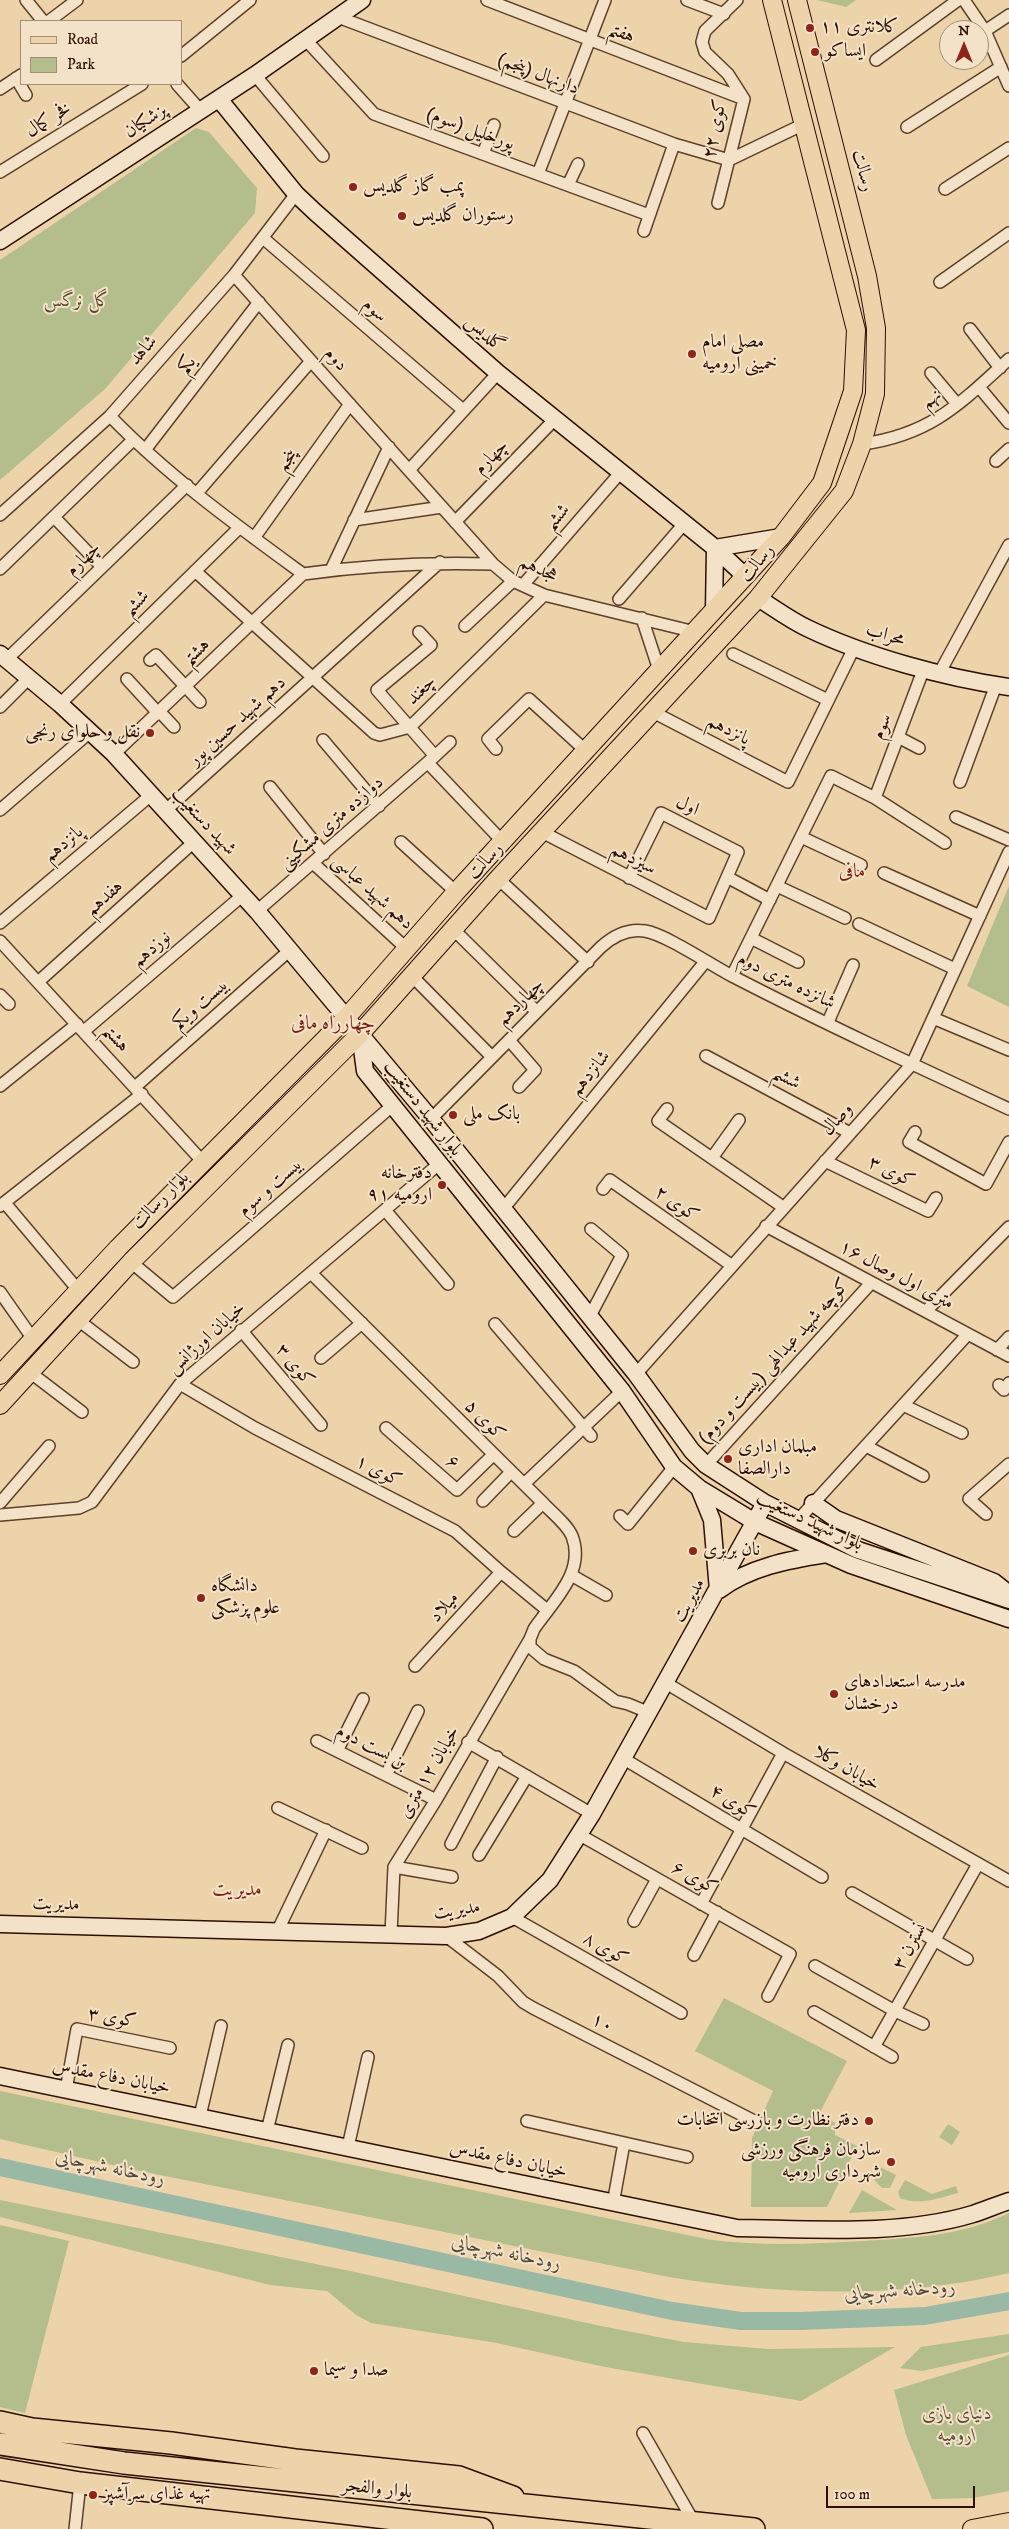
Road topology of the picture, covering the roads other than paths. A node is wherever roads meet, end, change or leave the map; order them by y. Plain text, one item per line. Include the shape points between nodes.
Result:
1 (26, 0) edge
2 (77, 0) edge
3 (250, 0) edge
4 (362, 0) edge
5 (487, 0) edge
6 (605, 0) edge
7 (687, 0) edge
8 (737, 0) edge
9 (772, 0) edge
10 (797, 0) edge
11 (958, 0) edge
12 (964, 0) edge
13 (724, 14) junction
14 (1009, 15) edge
15 (338, 17) junction
16 (42, 20) edge
17 (50, 20) edge
18 (978, 20) edge
19 (803, 22) junction
20 (989, 29) edge
21 (779, 30) junction
22 (989, 38) edge
23 (305, 39) junction
24 (589, 40) junction
25 (182, 55) edge
26 (876, 60) dead end
27 (1001, 67) junction
28 (255, 75) junction
29 (19, 76) edge
30 (1008, 83) edge
31 (22, 85) edge
32 (140, 85) edge
33 (178, 85) edge
34 (0, 89) edge
35 (26, 95) dead end
36 (219, 99) junction
37 (744, 99) junction
38 (565, 104) junction
39 (200, 110) junction
40 (804, 124) junction
41 (494, 126) dead end
42 (907, 127) dead end
43 (674, 144) junction
44 (1009, 148) edge
45 (483, 154) junction
46 (323, 156) dead end
47 (729, 160) junction
48 (578, 164) dead end
49 (0, 172) edge
50 (538, 174) junction
51 (568, 186) junction
52 (945, 189) dead end
53 (296, 194) junction
54 (718, 202) dead end
55 (649, 215) junction
56 (644, 231) dead end
57 (1009, 233) edge
58 (263, 238) junction
59 (0, 241) edge
60 (234, 275) junction
61 (940, 282) dead end
62 (258, 302) junction
63 (970, 329) dead end
64 (1009, 359) edge
65 (311, 361) junction
66 (1000, 368) junction
67 (931, 373) dead end
68 (498, 374) junction
69 (979, 387) junction
70 (350, 404) junction
71 (957, 404) junction
72 (463, 410) junction
73 (110, 416) junction
74 (555, 419) junction
75 (1009, 423) edge
76 (133, 440) junction
77 (862, 444) junction
78 (389, 446) junction
79 (1009, 449) edge
80 (145, 450) junction
81 (996, 461) dead end
82 (410, 469) junction
83 (620, 473) junction
84 (822, 483) junction
85 (186, 485) junction
86 (844, 492) junction
87 (197, 493) junction
88 (442, 507) junction
89 (0, 515) edge
90 (54, 517) junction
91 (354, 520) junction
92 (455, 522) junction
93 (684, 524) junction
94 (239, 528) junction
95 (781, 537) junction
96 (254, 538) junction
97 (1009, 545) edge
98 (716, 548) junction
99 (440, 562) junction
100 (493, 564) junction
101 (102, 567) junction
102 (0, 569) edge
103 (331, 570) junction
104 (195, 571) junction
105 (303, 574) junction
106 (744, 576) junction
107 (518, 583) junction
108 (544, 595) junction
109 (758, 598) junction
110 (619, 599) dead end
111 (714, 611) junction
112 (642, 618) junction
113 (253, 623) junction
114 (465, 626) dead end
115 (419, 632) dead end
116 (694, 632) junction
117 (854, 648) junction
118 (733, 654) dead end
119 (3, 657) edge
120 (150, 660) dead end
121 (924, 668) junction
122 (659, 670) junction
123 (940, 672) junction
124 (312, 678) junction
125 (28, 679) junction
126 (127, 679) dead end
127 (1002, 686) edge
128 (186, 687) junction
129 (828, 700) junction
130 (200, 702) dead end
131 (60, 704) junction
132 (0, 707) edge
133 (653, 712) junction
134 (160, 713) junction
135 (174, 727) dead end
136 (410, 727) junction
137 (90, 732) junction
138 (898, 737) junction
139 (323, 740) dead end
140 (450, 742) dead end
141 (919, 748) dead end
142 (496, 749) dead end
143 (586, 751) junction
144 (114, 754) junction
145 (432, 760) junction
146 (960, 782) dead end
147 (270, 787) dead end
148 (151, 795) junction
149 (875, 798) junction
150 (379, 806) junction
151 (0, 810) edge
152 (165, 811) junction
153 (956, 817) dead end
154 (542, 832) junction
155 (801, 838) junction
156 (1009, 840) edge
157 (195, 842) junction
158 (401, 842) dead end
159 (503, 842) junction
160 (945, 843) dead end
161 (1009, 852) edge
162 (324, 854) junction
163 (313, 863) junction
164 (861, 865) dead end
165 (480, 868) junction
166 (884, 873) dead end
167 (727, 876) junction
168 (629, 878) junction
169 (496, 882) junction
170 (777, 886) junction
171 (456, 892) junction
172 (243, 895) junction
173 (770, 900) junction
174 (257, 911) junction
175 (980, 916) junction
176 (845, 918) dead end
177 (0, 923) edge
178 (859, 924) dead end
179 (453, 929) junction
180 (646, 931) joint
181 (751, 938) junction
182 (0, 941) edge
183 (407, 949) junction
184 (290, 950) junction
185 (588, 962) junction
186 (705, 962) junction
187 (798, 962) dead end
188 (853, 965) dead end
189 (955, 969) junction
190 (412, 976) junction
191 (732, 976) junction
192 (38, 982) junction
193 (0, 994) edge
194 (9, 1004) dead end
195 (537, 1012) junction
196 (346, 1018) junction
197 (933, 1018) junction
198 (828, 1022) junction
199 (80, 1028) junction
200 (360, 1034) junction
201 (509, 1040) junction
202 (1009, 1050) edge
203 (491, 1056) junction
204 (706, 1056) dead end
205 (912, 1064) junction
206 (0, 1086) edge
207 (519, 1087) dead end
208 (138, 1090) junction
209 (392, 1105) junction
210 (667, 1109) dead end
211 (1009, 1109) edge
212 (431, 1119) junction
213 (738, 1120) dead end
214 (915, 1132) dead end
215 (850, 1133) junction
216 (1009, 1142) edge
217 (712, 1158) junction
218 (825, 1161) junction
219 (203, 1162) junction
220 (440, 1163) junction
221 (604, 1189) dead end
222 (936, 1198) dead end
223 (3, 1204) edge
224 (783, 1207) junction
225 (503, 1209) junction
226 (385, 1210) junction
227 (766, 1226) junction
228 (1009, 1227) edge
229 (591, 1230) dead end
230 (118, 1248) junction
231 (131, 1262) junction
232 (731, 1265) junction
233 (312, 1274) junction
234 (871, 1283) junction
235 (448, 1284) dead end
236 (79, 1291) junction
237 (0, 1292) edge
238 (926, 1311) junction
239 (590, 1316) junction
240 (78, 1320) junction
241 (362, 1323) junction
242 (495, 1324) dead end
243 (242, 1330) junction
244 (968, 1334) junction
245 (1009, 1337) edge
246 (33, 1339) junction
247 (997, 1350) junction
248 (1009, 1356) edge
249 (321, 1358) dead end
250 (133, 1362) dead end
251 (31, 1373) junction
252 (636, 1374) junction
253 (0, 1375) edge
254 (180, 1384) junction
255 (622, 1391) junction
256 (1, 1403) edge
257 (903, 1405) junction
258 (82, 1412) dead end
259 (321, 1425) dead end
260 (583, 1427) junction
261 (386, 1428) dead end
262 (962, 1433) dead end
263 (591, 1436) dead end
264 (49, 1446) dead end
265 (866, 1446) junction
266 (493, 1455) junction
267 (706, 1464) junction
268 (1009, 1464) edge
269 (674, 1467) junction
270 (511, 1472) junction
271 (923, 1476) dead end
272 (524, 1484) junction
273 (699, 1488) junction
274 (483, 1501) dead end
275 (0, 1503) edge
276 (543, 1503) junction
277 (765, 1503) junction
278 (813, 1503) junction
279 (986, 1514) dead end
280 (0, 1515) edge
281 (620, 1516) dead end
282 (798, 1519) junction
283 (755, 1522) junction
284 (514, 1531) dead end
285 (826, 1554) junction
286 (500, 1572) junction
287 (572, 1576) junction
288 (718, 1592) junction
289 (1009, 1594) edge
290 (606, 1595) dead end
291 (1009, 1600) edge
292 (547, 1610) junction
293 (1009, 1619) edge
294 (530, 1639) junction
295 (416, 1666) dead end
296 (666, 1683) junction
297 (363, 1699) dead end
298 (418, 1711) dead end
299 (650, 1713) junction
300 (317, 1741) dead end
301 (468, 1742) junction
302 (337, 1751) junction
303 (783, 1753) junction
304 (497, 1758) junction
305 (624, 1759) junction
306 (386, 1775) junction
307 (527, 1776) junction
308 (436, 1800) junction
309 (278, 1808) dead end
310 (592, 1814) junction
311 (742, 1829) junction
312 (326, 1830) junction
313 (580, 1835) junction
314 (451, 1844) dead end
315 (362, 1848) dead end
316 (478, 1855) dead end
317 (978, 1864) junction
318 (394, 1867) junction
319 (452, 1877) dead end
320 (822, 1878) dead end
321 (657, 1879) junction
322 (1009, 1881) edge
323 (852, 1893) dead end
324 (701, 1904) junction
325 (717, 1912) junction
326 (512, 1917) junction
327 (634, 1921) dead end
328 (0, 1924) edge
329 (277, 1932) junction
330 (391, 1934) junction
331 (446, 1936) junction
332 (934, 1941) junction
333 (694, 1955) dead end
334 (967, 1959) dead end
335 (815, 1966) dead end
336 (768, 1996) dead end
337 (895, 2011) junction
338 (814, 2012) dead end
339 (681, 2013) dead end
340 (923, 2024) dead end
341 (221, 2026) dead end
342 (288, 2045) dead end
343 (874, 2047) junction
344 (170, 2048) dead end
345 (368, 2057) dead end
346 (892, 2057) dead end
347 (0, 2076) edge
348 (66, 2090) junction
349 (200, 2116) junction
350 (528, 2121) dead end
351 (756, 2122) dead end
352 (267, 2131) junction
353 (624, 2143) junction
354 (348, 2147) junction
355 (687, 2157) dead end
356 (1009, 2201) edge
357 (613, 2204) junction
358 (0, 2422) edge
359 (643, 2433) dead end
360 (0, 2444) edge
361 (0, 2469) edge
362 (80, 2482) junction
363 (542, 2508) junction
364 (1009, 2522) edge
365 (695, 2524) junction
366 (75, 2529) edge
367 (476, 2529) edge
368 (482, 2529) edge
369 (754, 2529) edge
370 (972, 2529) edge

1 - 16 street
2 - 17 street
3 - 25 street
4 - 15 street, پزشکیان
5 - 24 street, هفتم
6 - 24 street
7 - 13 street
8 - 13 street, کوی ۲۲
9 - 21 main road, رسالت
10 - 19 main road, رسالت
11 - 26 street
12 - 18 street
13 - 37 street, کوی ۲۲ via 705,31 702,42 705,52 728,74
14 - 20 street
15 - 23 street, پزشکیان
15 - 38 street, دارنهال (پنجم)
19 - 21 main road
19 - 77 main road, رسالت via 867,276 876,328 875,394
21 - 40 main road, رسالت
22 - 27 street
23 - 28 street, پزشکیان
23 - 45 street, پورخلیل (سوم) via 374,114
24 - 37 street, هفتم
24 - 38 street
27 - 30 street
27 - 42 street
28 - 36 street, پزشکیان
28 - 46 street
29 - 34 street
31 - 35 street
32 - 49 street, فخر کمال
33 - 39 street
36 - 39 street, پزشکیان
36 - 53 street, گلدیس
37 - 47 street, کوی ۲۲
38 - 43 street, دارنهال (پنجم)
38 - 50 street
39 - 59 street, پزشکیان
40 - 47 street
40 - 84 main road, رسالت via 856,330 853,392
41 - 45 street
43 - 47 street, دارنهال (پنجم)
43 - 55 street via 662,193
44 - 52 street
45 - 50 street, پورخلیل (سوم)
47 - 54 street, کوی ۲۲
48 - 51 street
50 - 51 street, پورخلیل (سوم)
51 - 55 street, پورخلیل (سوم)
53 - 58 street, شاهد
53 - 68 street, گلدیس
55 - 56 street
57 - 61 street
58 - 60 street, شاهد
58 - 72 street, سوم
60 - 62 street, دوم
60 - 73 street, شاهد
62 - 65 street, دوم
62 - 80 street, یکم
63 - 66 street
64 - 66 street, نهم
65 - 70 street, دوم
65 - 87 street
66 - 69 street, نهم
67 - 71 street
68 - 72 street
68 - 74 street, گلدیس
69 - 71 street, نهم
69 - 75 street
70 - 78 street, دوم
70 - 96 street, پنجم
71 - 77 street, نهم via 934,422 911,433
72 - 82 street
73 - 76 street
73 - 89 street, شاهد
74 - 83 street, گلدیس
74 - 92 street, چهارم
76 - 80 street
76 - 90 street
77 - 86 main road, رسالت
78 - 82 street, دوم
78 - 91 street
79 - 81 street
80 - 85 street
82 - 88 street, هجدهم
83 - 93 street, گلدیس
83 - 107 street, ششم
84 - 86 main road
84 - 95 main road, رسالت
85 - 87 street
85 - 101 street, چهارم
86 - 109 main road, رسالت
87 - 94 street
88 - 91 street
88 - 92 street, هجدهم
90 - 101 street
90 - 102 street
91 - 103 street
92 - 100 street, هجدهم
93 - 98 street, گلدیس
93 - 110 street
94 - 96 street
94 - 104 street, ششم
95 - 98 street
95 - 106 main road, رسالت
96 - 105 street
97 - 123 street
98 - 106 street, گلدیس
98 - 111 street
99 - 100 street
99 - 103 street
99 - 124 street, دهم شهید حسین پور
100 - 107 street, هجدهم
101 - 119 street, چهارم
103 - 105 street
104 - 113 street
104 - 131 street, ششم
105 - 113 street, هشتم
106 - 111 main road, رسالت
107 - 108 street, هجدهم
107 - 114 street, ششم
108 - 112 street, هجدهم
108 - 136 street, چغند
109 - 117 street, محراب via 806,628
109 - 133 main road, رسالت
111 - 116 main road, رسالت
112 - 116 street, هجدهم
112 - 122 street
113 - 124 street
113 - 128 street, هشتم
115 - 136 street via 431,645 377,690
116 - 122 main road, رسالت
117 - 121 street, محراب
117 - 129 street
118 - 129 street
119 - 125 street, شهید دستغیب
120 - 128 street via 156,655
121 - 123 street, محراب
121 - 138 street, سوم
122 - 143 main road, رسالت
123 - 127 street, محراب
124 - 136 street, چغند via 374,733 380,735
124 - 152 street, دهم شهید حسین پور
125 - 131 street, شهید دستغیب
125 - 132 street
126 - 134 street
127 - 146 street
128 - 130 street
128 - 134 street, هشتم
129 - 133 street, پانزدهم via 788,782
131 - 137 street, شهید دستغیب
133 - 154 main road, رسالت
134 - 135 street
134 - 144 street, هشتم
136 - 145 street
137 - 144 street, شهید دستغیب
137 - 151 street
138 - 141 street
138 - 149 street, سوم
139 - 150 street
140 - 145 street, دوازده متری مشکینی
142 - 143 street via 488,739 528,699
143 - 159 main road, رسالت
144 - 148 street, شهید دستغیب
145 - 150 street, دوازده متری مشکینی
145 - 159 street
147 - 162 street
148 - 152 street, شهید دستغیب
148 - 177 street, پانزدهم
149 - 155 street via 831,776
149 - 160 street
150 - 162 street, دوازده متری مشکینی
152 - 157 street, شهید دستغیب
153 - 156 street
154 - 168 street, سیزدهم
154 - 169 main road, رسالت
155 - 164 street
155 - 170 street
157 - 172 street, شهید دستغیب
157 - 192 street, هفدهم
158 - 171 street
159 - 165 main road, رسالت
161 - 175 street, وصال
162 - 163 street, دوازده متری مشکینی
163 - 174 street, دوازده متری مشکینی
163 - 183 street, دهم شهید عباسی
165 - 169 main road
165 - 171 main road, رسالت
166 - 175 street
167 - 168 street, سیزدهم via 709,918
167 - 168 street, اول via 738,852 661,813
167 - 173 street
169 - 179 main road, رسالت
169 - 185 street via 505,885
170 - 173 street
170 - 176 street
171 - 183 main road, رسالت
172 - 174 street, شهید دستغیب
172 - 199 street, نوزدهم
173 - 181 street
174 - 184 street, شهید دستغیب
175 - 189 street, وصال
178 - 189 street
179 - 190 main road, رسالت
179 - 195 street
180 - 185 street, چهاردهم via 623,932 611,938
180 - 186 street, شانزده متری دوم
181 - 187 street
181 - 191 street
182 - 192 street, هشتم
183 - 196 main road, رسالت
184 - 196 street, شهید دستغیب
184 - 208 street, بیست ویکم
185 - 195 street, چهاردهم
186 - 191 street, شانزده متری دوم
186 - 225 street, شانزدهم
188 - 198 street
189 - 197 street, وصال
190 - 200 main road, رسالت
190 - 203 street
191 - 198 street, شانزده متری دوم
192 - 199 street, هشتم
193 - 194 street
195 - 201 street, چهاردهم
196 - 200 street, شهید دستغیب
196 - 219 main road, بلوار رسالت
197 - 202 street
197 - 205 street, وصال
198 - 205 street, شانزده متری دوم
199 - 206 street
199 - 208 street, هشتم
200 - 209 street, بلوار شهید دستغیب via 365,1071
200 - 212 street, بلوار شهید دستغیب
200 - 231 main road, بلوار رسالت
201 - 203 street, چهاردهم
201 - 207 street via 535,1070
203 - 212 street, چهاردهم
204 - 215 street, ششم
205 - 211 street, شانزده متری دوم
205 - 215 street, وصال
208 - 219 street, هشتم
208 - 223 street, بیست ویکم
209 - 220 street, بلوار شهید دستغیب
209 - 231 street, بیست و سوم via 173,1297
210 - 217 street via 658,1121
212 - 225 street, بلوار شهید دستغیب
213 - 217 street
214 - 216 street via 910,1142 986,1184
215 - 218 street, وصال
217 - 224 street
218 - 222 street, کوی ۳ via 928,1211
218 - 224 street, وصال
219 - 230 main road, بلوار رسالت
220 - 226 street, خیابان اورژانس
220 - 255 street, بلوار شهید دستغیب
221 - 232 street, کوی ۲ via 610,1180
223 - 236 street
224 - 227 street, وصال
225 - 239 street, بلوار شهید دستغیب
226 - 233 street, خیابان اورژانس
226 - 235 street
227 - 232 street, وصال
227 - 234 street, ۱۶ متری اول وصال
228 - 238 street
229 - 239 street via 622,1255
230 - 231 main road
230 - 236 main road, بلوار رسالت
231 - 240 main road, بلوار رسالت
232 - 252 street, وصال
233 - 241 street, کوی ۵
233 - 243 street, خیابان اورژانس
234 - 238 street, ۱۶ متری اول وصال
234 - 267 street, کوچه شهید عبدالهی (بیست و دوم)
236 - 246 main road, بلوار رسالت
237 - 246 street
238 - 244 street, ۱۶ متری اول وصال
239 - 252 street, بلوار شهید دستغیب
240 - 250 street
240 - 251 main road, بلوار رسالت
241 - 249 street
241 - 266 street, کوی ۵
242 - 260 street
243 - 254 street, خیابان اورژانس
243 - 259 street, کوی ۳
244 - 247 street, ۱۶ متری اول وصال
244 - 257 street
245 - 247 street
246 - 253 main road, بلوار رسالت
247 - 248 street, ۱۶ متری اول وصال
251 - 256 main road, بلوار رسالت
251 - 258 street
252 - 255 street
252 - 267 street, بلوار شهید دستغیب via 692,1451
254 - 280 street, خیابان اورژانس via 92,1502 79,1508
254 - 286 street, کوی ۱ via 255,1428 455,1531
255 - 260 street
255 - 269 street, بلوار شهید دستغیب
257 - 262 street
257 - 265 street
260 - 263 street
260 - 272 street
261 - 266 street, ۶ via 457,1490
264 - 275 street
265 - 271 street
265 - 278 street
266 - 270 street, کوی ۵
267 - 277 street, بلوار شهید دستغیب
268 - 279 street via 969,1499
269 - 273 street, بلوار شهید دستغیب
269 - 281 street via 628,1524
270 - 272 street, کوی ۵
270 - 274 street
272 - 276 street, کوی ۵
273 - 283 street, بلوار شهید دستغیب
273 - 288 street via 712,1520
276 - 284 street
276 - 287 street, کوی ۵ via 571,1535 576,1557
277 - 282 street, بلوار شهید دستغیب
277 - 283 street, مدیریت
278 - 282 street
278 - 289 street via 836,1519 994,1582
282 - 291 street, بلوار شهید دستغیب via 858,1550
283 - 285 street, بلوار شهید دستغیب
283 - 288 street, مدیریت
285 - 288 street via 761,1568 734,1580
285 - 293 street, بلوار شهید دستغیب
286 - 292 street, کوی ۱
286 - 295 street, میلاد
287 - 290 street
287 - 292 street, کوی ۵
288 - 296 street, مدیریت
292 - 294 street, خیابان ۱۲ متری
294 - 299 street via 530,1647 544,1659 574,1670 615,1701
294 - 301 street, خیابان ۱۲ متری
296 - 299 street, مدیریت
296 - 303 street, خیابان وکلا
297 - 302 street
298 - 306 street
299 - 305 street, مدیریت
300 - 302 street, بن بست دوم
301 - 304 street
301 - 308 street, خیابان ۱۲ متری
302 - 306 street, بن بست دوم
303 - 311 street
303 - 317 street, خیابان وکلا
304 - 307 street
304 - 314 street
305 - 310 street, مدیریت
305 - 311 street, کوی ۴
306 - 308 street, بن بست دوم
307 - 310 street
307 - 316 street
308 - 318 street, خیابان ۱۲ متری
309 - 312 street
310 - 313 street, مدیریت
311 - 320 street, کوی ۴
311 - 324 street
312 - 315 street
312 - 329 street
313 - 321 street, کوی ۶
313 - 326 street, مدیریت via 550,1880
317 - 322 street, خیابان وکلا
317 - 332 street, نسترن ۳
318 - 319 street
318 - 330 street, خیابان ۱۲ متری
321 - 324 street, کوی ۶
321 - 327 street
323 - 332 street
324 - 325 street, کوی ۶
325 - 333 street
325 - 336 street, کوی ۶ via 790,1954
326 - 331 street, مدیریت via 479,1931
326 - 339 street, کوی ۸
328 - 329 street, مدیریت
329 - 330 street, مدیریت
330 - 331 street, مدیریت
331 - 351 street, ۱۰ via 533,2008
332 - 334 street
332 - 337 street, نسترن ۳
335 - 337 street
337 - 340 street
337 - 343 street, نسترن ۳
338 - 343 street
341 - 349 street
342 - 352 street
343 - 346 street
344 - 348 street, کوی ۳ via 77,2029
345 - 354 street
347 - 348 street, خیابان دفاع مقدس
348 - 349 street, خیابان دفاع مقدس
349 - 352 street, خیابان دفاع مقدس
350 - 353 street
352 - 354 street, خیابان دفاع مقدس
353 - 355 street
353 - 357 street
354 - 357 street, خیابان دفاع مقدس
356 - 357 street, خیابان دفاع مقدس via 972,2214 918,2226 830,2230 737,2228
358 - 363 highway via 32,2429 459,2477
359 - 365 street
360 - 363 highway, بلوار والفجر via 124,2463
361 - 362 highway, بلوار والفجر
362 - 366 street
362 - 367 highway, بلوار والفجر
363 - 365 highway, بلوار والفجر
364 - 370 main road
365 - 369 highway, بلوار والفجر
367 - 368 highway, بلوار والفجر

